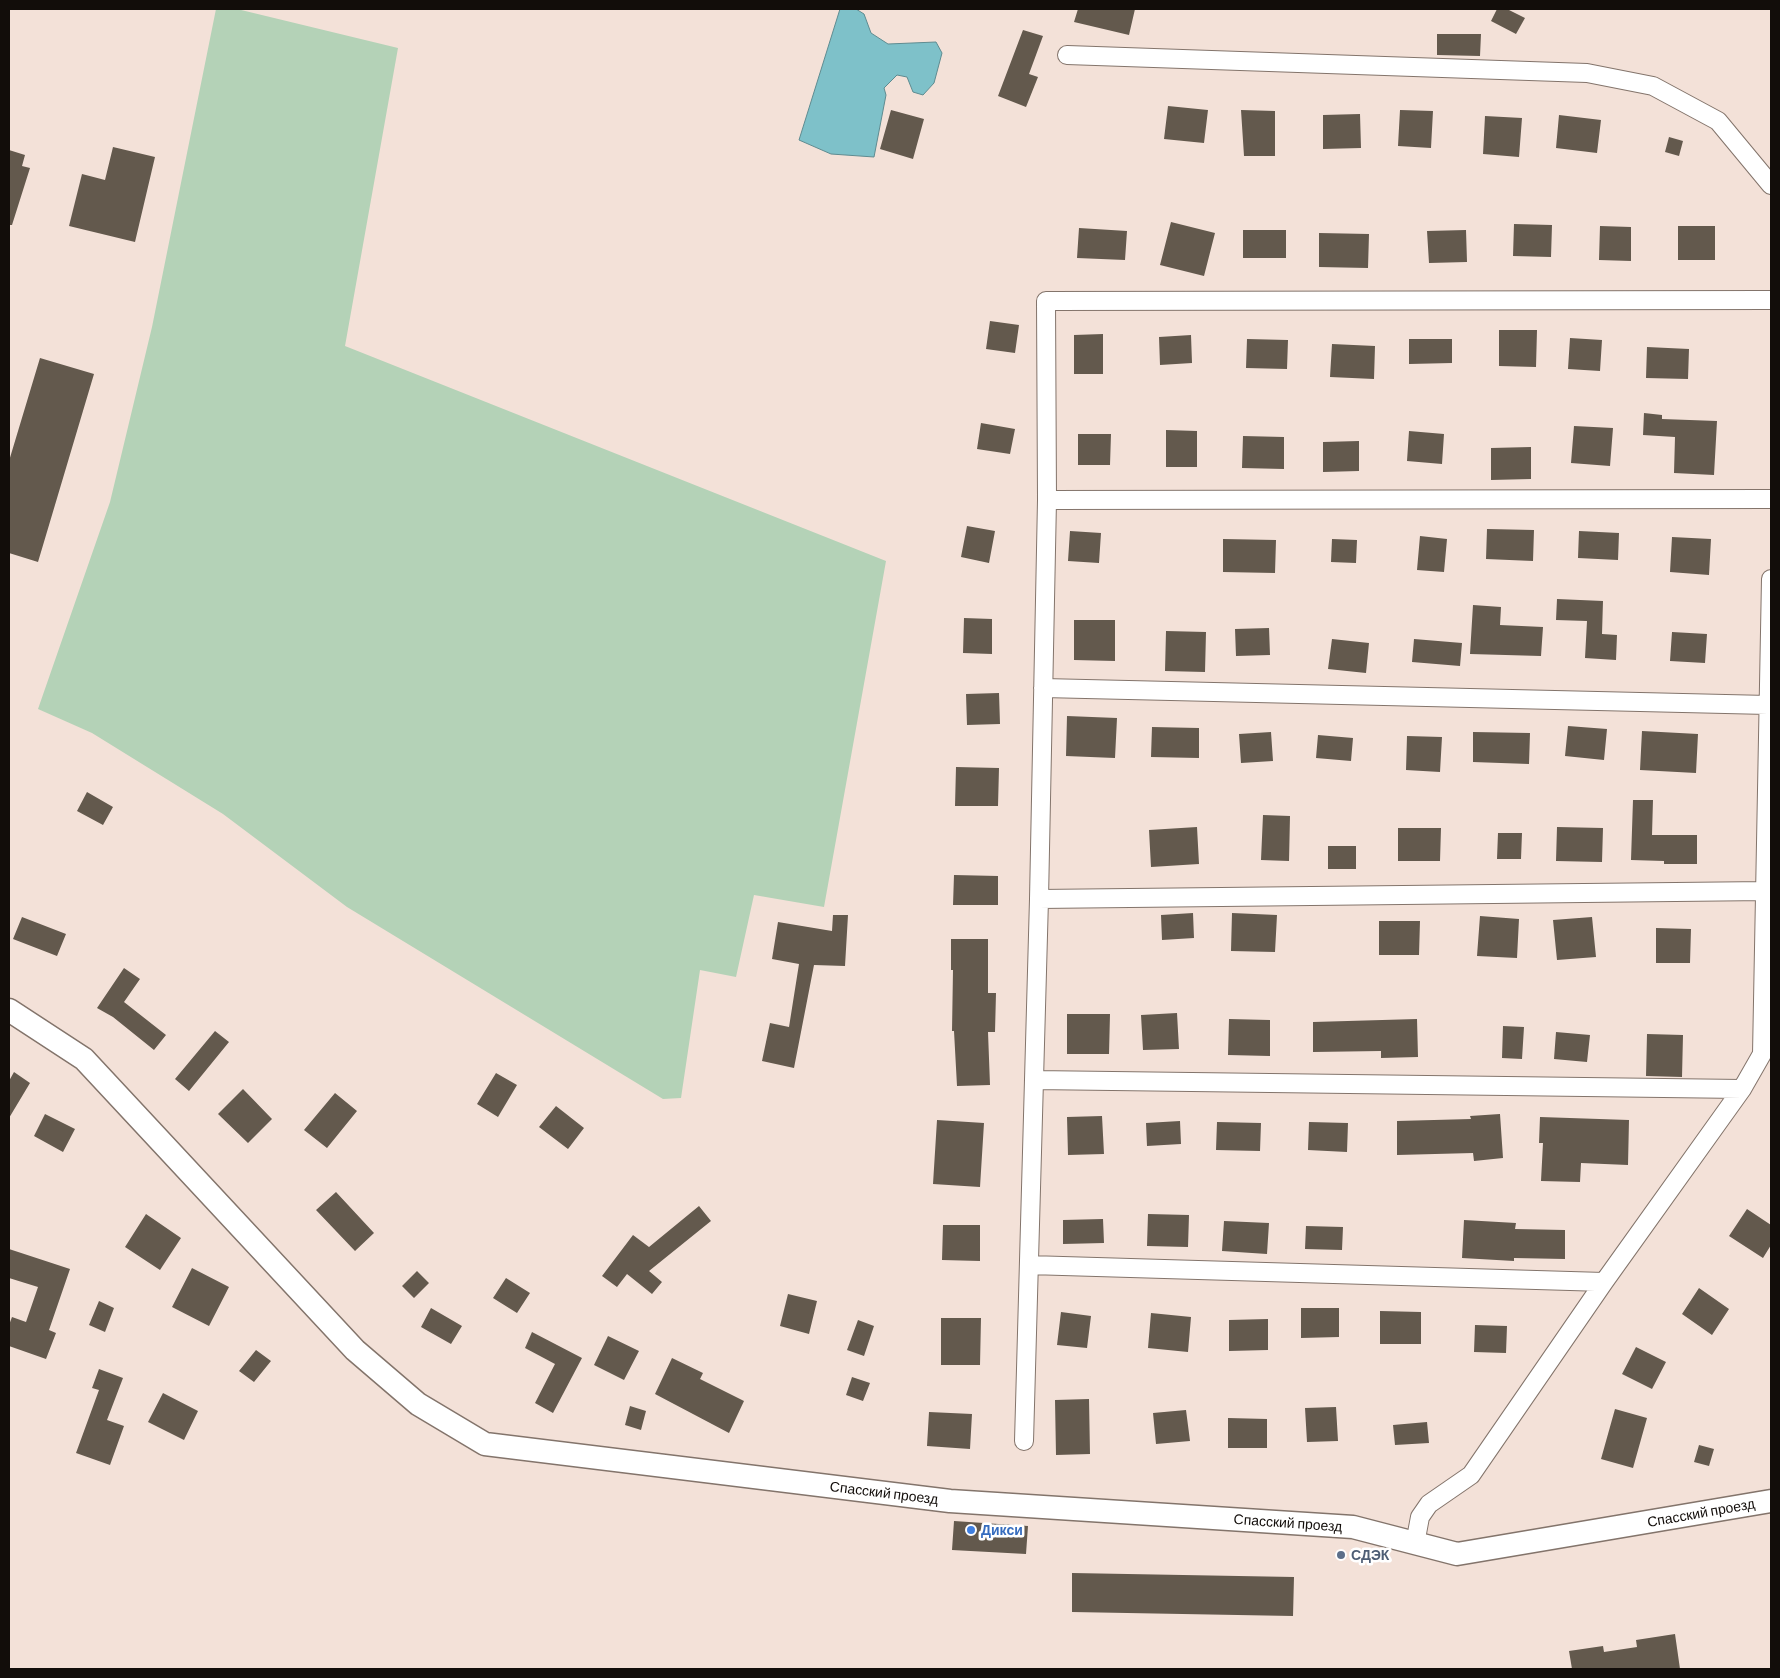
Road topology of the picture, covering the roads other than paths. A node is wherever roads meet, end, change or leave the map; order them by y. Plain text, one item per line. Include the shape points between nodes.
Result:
1 (1067, 54) dead end
2 (1771, 185) edge
3 (1771, 300) edge
4 (1771, 499) edge
5 (1047, 500) junction
6 (1771, 579) edge
7 (1043, 688) junction
8 (1768, 705) junction
9 (1766, 890) junction
10 (1040, 899) junction
11 (9, 1010) edge
12 (1034, 1080) junction
13 (1742, 1089) junction
14 (1029, 1265) junction
15 (1604, 1282) junction
16 (1024, 1441) dead end
17 (1771, 1501) edge
18 (1414, 1544) junction

1 - 2 street via 1587,73 1653,86 1718,121
3 - 5 street via 1046,301
4 - 5 street
5 - 7 street
6 - 8 street
7 - 8 street
7 - 10 street
8 - 9 street
9 - 10 street
9 - 13 street via 1762,1054
10 - 12 street
11 - 18 street, Спасский проезд via 84,1059 355,1350 418,1404 484,1444 950,1501 1353,1527
12 - 13 street
12 - 14 street
13 - 15 street
14 - 15 street
14 - 16 street
15 - 18 street via 1471,1475 1429,1504 1420,1516
17 - 18 street, Спасский проезд via 1456,1554

